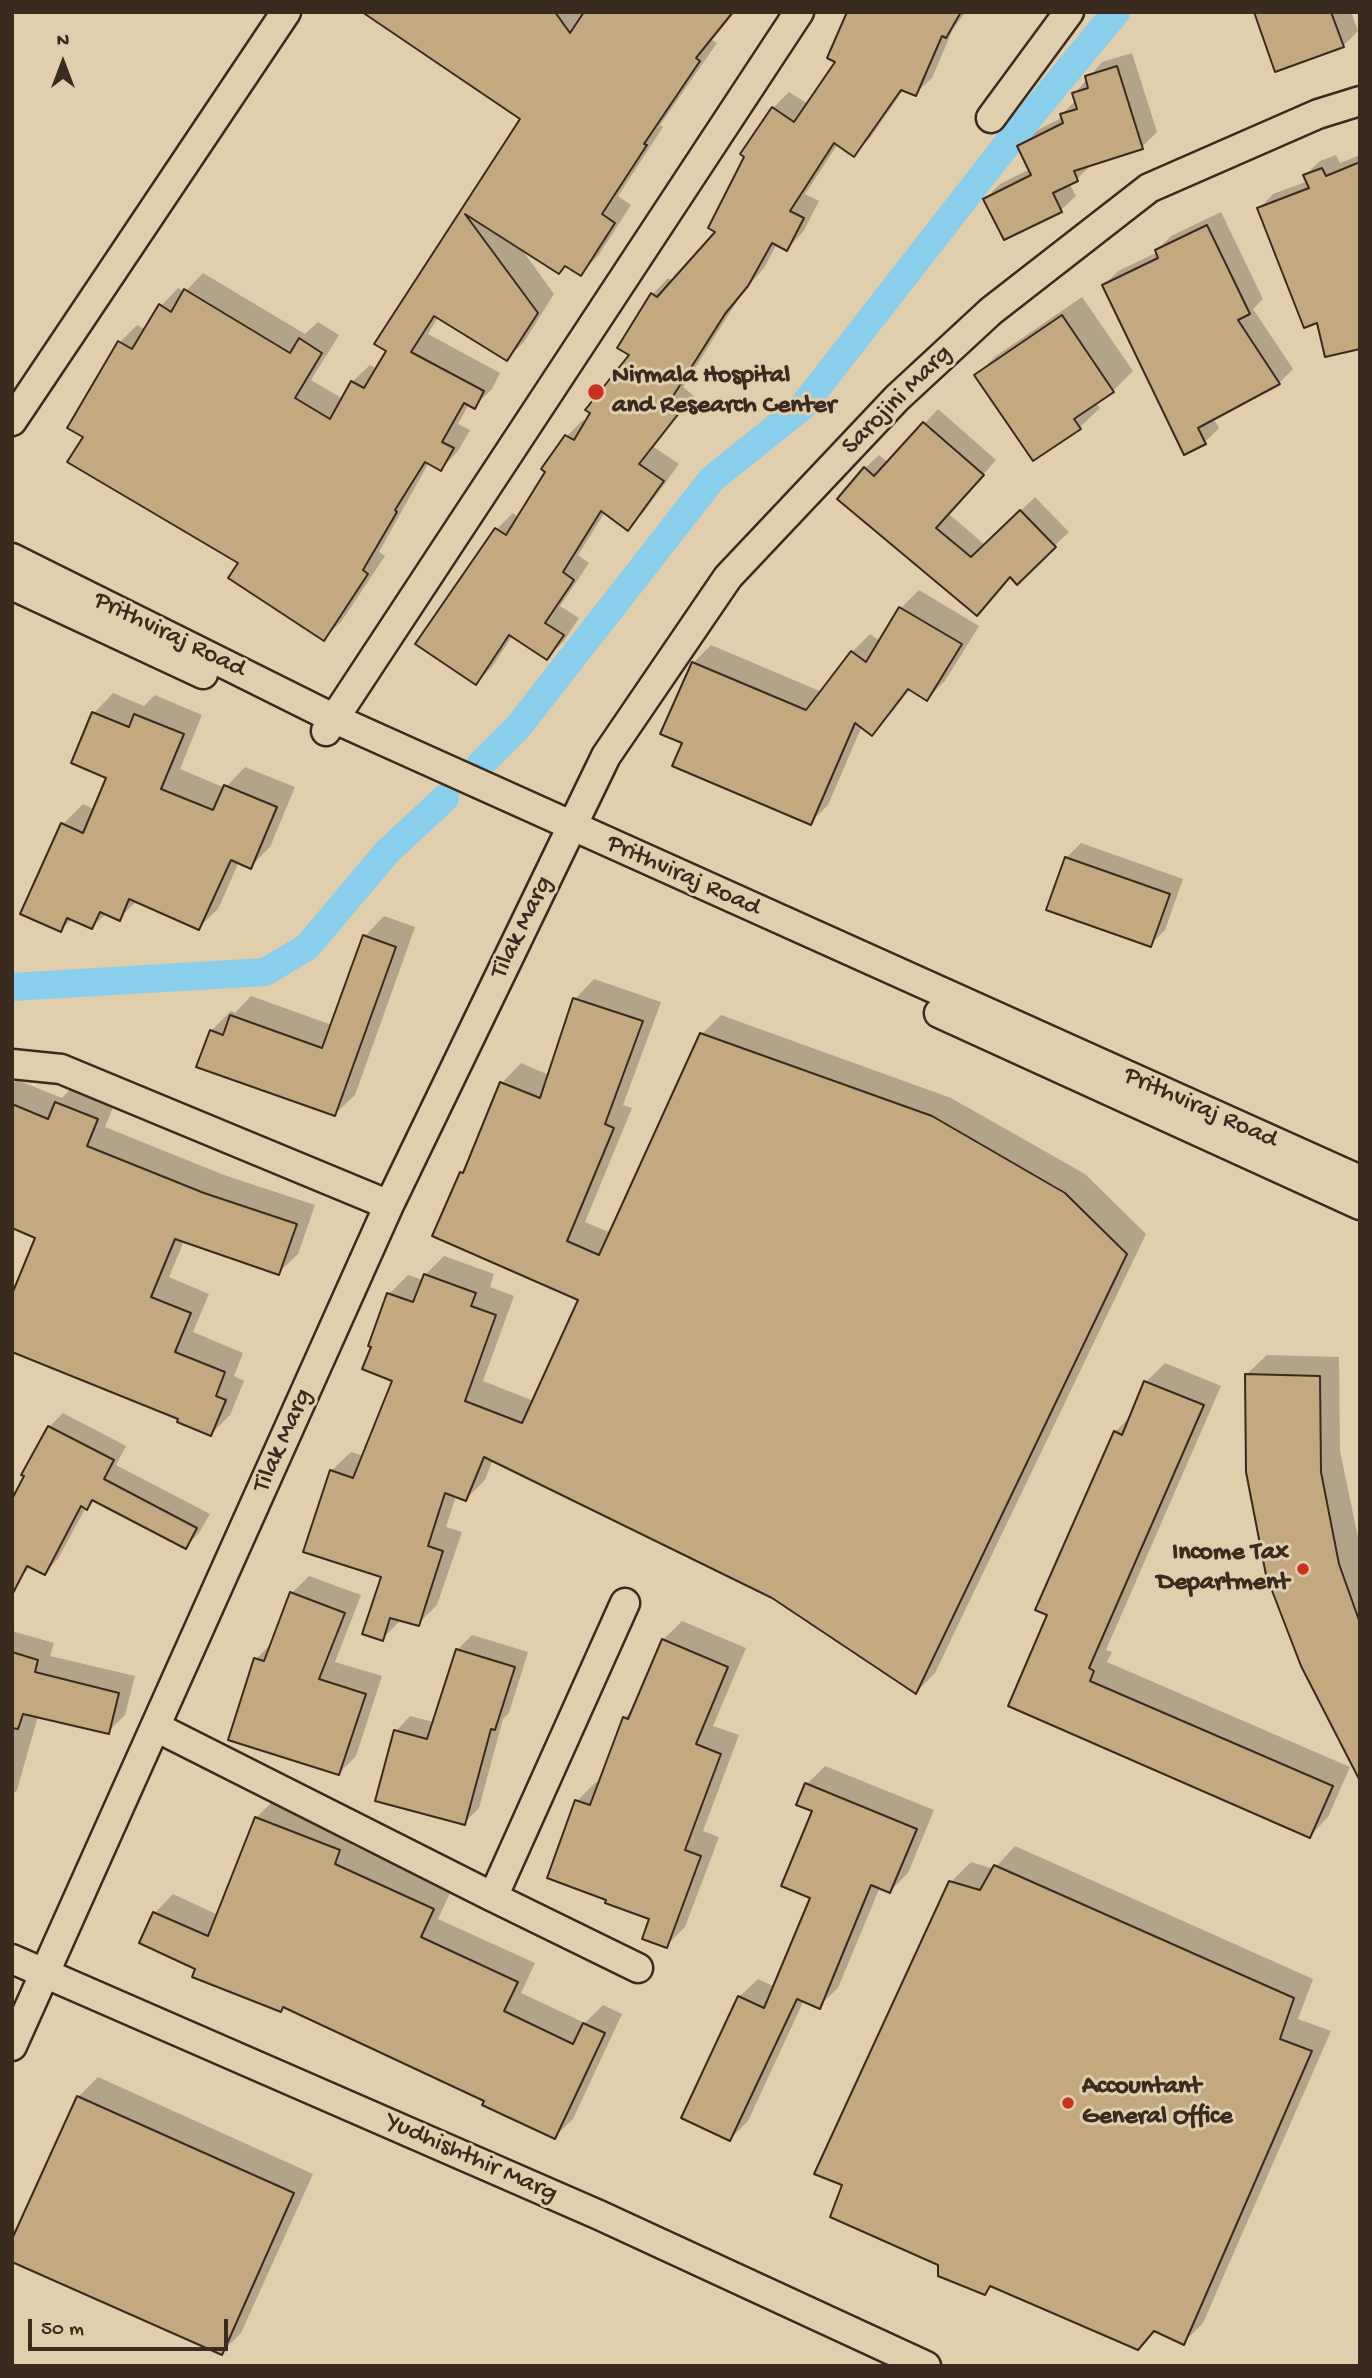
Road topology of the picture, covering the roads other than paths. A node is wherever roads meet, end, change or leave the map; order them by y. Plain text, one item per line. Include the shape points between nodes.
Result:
1 (286, 12) edge
2 (799, 12) edge
3 (1069, 12) edge
4 (1360, 102) edge
5 (991, 118) dead end
6 (12, 422) edge
7 (12, 558) edge
8 (12, 585) edge
9 (331, 725) junction
10 (568, 834) junction
11 (12, 1064) edge
12 (1360, 1180) edge
13 (389, 1205) junction
14 (1360, 1205) edge
15 (625, 1603) dead end
16 (156, 1727) junction
17 (493, 1897) junction
18 (12, 1959) edge
19 (638, 1968) dead end
20 (45, 1974) junction
21 (12, 2046) edge
22 (926, 2366) edge

1 - 6 street
2 - 9 street
3 - 5 street
4 - 10 street, Sarojini Marg via 1318,114 1149,188 981,320 897,398 728,577 606,756
7 - 9 street, Prithviraj Road
8 - 9 street, Prithviraj Road
9 - 10 street, Prithviraj Road
10 - 12 street, Prithviraj Road
10 - 13 street, Tilak Marg
10 - 14 street, Prithviraj Road
11 - 13 street via 61,1069
13 - 16 street, Tilak Marg
15 - 17 street
16 - 17 street
16 - 20 street, Tilak Marg
17 - 19 street
18 - 20 street, Yudhishthir Marg
20 - 21 street, Tilak Marg
20 - 22 street, Yudhishthir Marg via 599,2215

